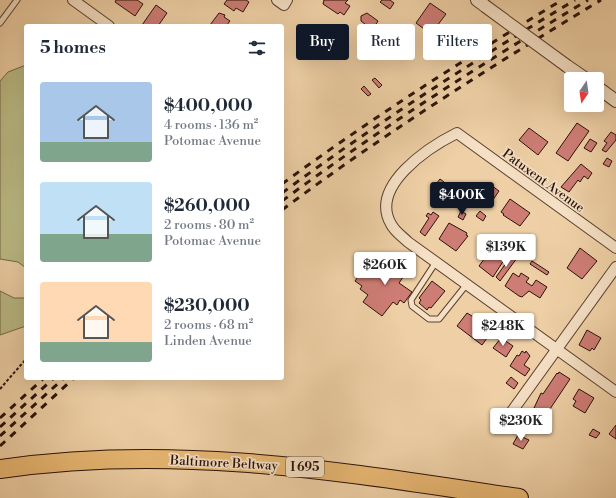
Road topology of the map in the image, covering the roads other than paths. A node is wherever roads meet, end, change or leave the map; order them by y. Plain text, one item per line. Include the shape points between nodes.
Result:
1 (17, 0) edge
2 (73, 0) edge
3 (481, 3) edge
4 (0, 23) edge
5 (106, 24) edge
6 (576, 72) edge
7 (604, 92) edge
8 (616, 101) edge
9 (616, 248) edge
10 (436, 262) junction
11 (616, 267) edge
12 (467, 284) junction
13 (557, 348) junction
14 (616, 392) edge
15 (505, 421) dead end
16 (0, 469) edge
17 (519, 498) edge

1 - 4 lane
2 - 5 street
3 - 6 street, bridge
7 - 8 street
9 - 10 street, Patuxent Avenue via 457,133 431,147 404,171 395,182 387,205 390,223 396,231
10 - 12 street
10 - 12 lane via 411,300 412,306 429,319 439,319
11 - 13 street
12 - 13 street
13 - 14 street
13 - 15 street
16 - 17 highway, Baltimore Beltway / I 695 via 89,459 216,460 301,467

